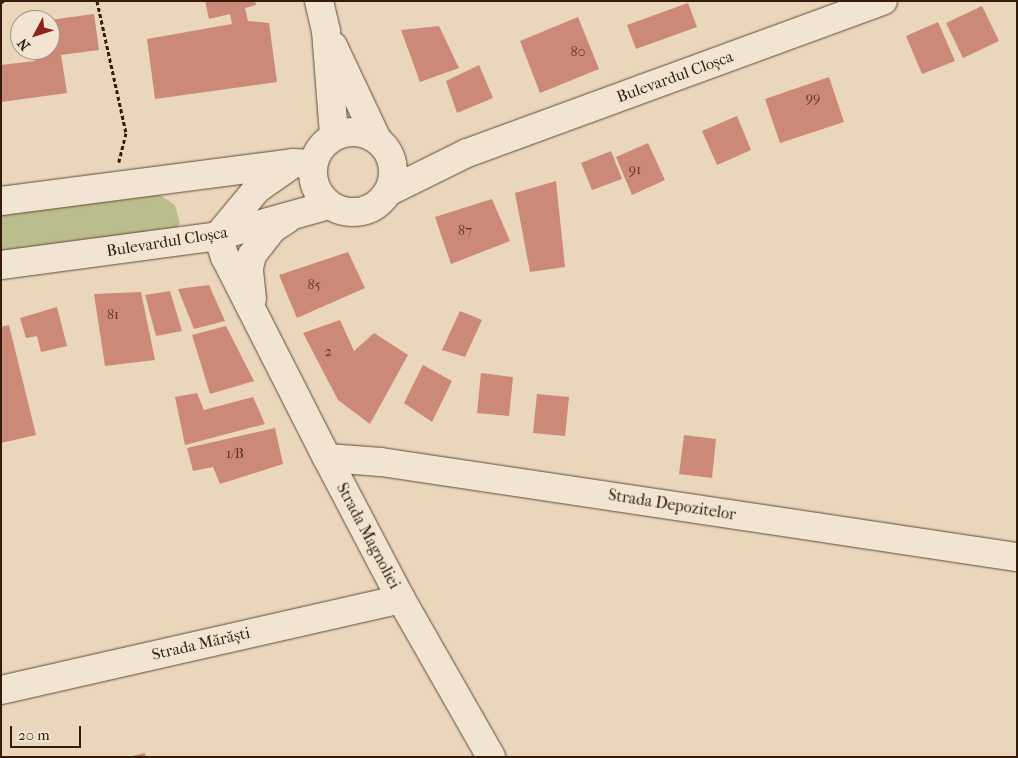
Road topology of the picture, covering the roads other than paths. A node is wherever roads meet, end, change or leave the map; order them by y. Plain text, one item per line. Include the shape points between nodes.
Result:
1 (319, 1) edge
2 (883, 1) edge
3 (326, 31) junction
4 (334, 136) junction
5 (383, 145) junction
6 (468, 153) junction
7 (303, 164) junction
8 (388, 192) junction
9 (1, 201) edge
10 (329, 204) junction
11 (293, 216) junction
12 (218, 236) junction
13 (1, 265) edge
14 (254, 311) junction
15 (328, 458) junction
16 (1017, 557) edge
17 (401, 598) junction
18 (1, 690) edge
19 (491, 757) edge

1 - 3 main road
2 - 6 main road, Bulevardul Cloșca
3 - 4 main road
3 - 5 main road
4 - 5 main road, Bulevardul Cloșca via 356,131
4 - 7 main road
5 - 6 main road, Bulevardul Cloșca via 423,157
5 - 8 main road via 394,169
6 - 8 main road, Bulevardul Cloșca
7 - 9 main road
7 - 10 main road via 319,194
7 - 12 main road via 257,189
8 - 10 main road, Bulevardul Cloșca via 368,210 341,211
10 - 11 main road, Bulevardul Cloșca
11 - 12 main road, Bulevardul Cloșca
11 - 14 main road, Strada Magnoliei via 272,229 252,255 249,283
12 - 13 main road, Bulevardul Cloșca
12 - 14 main road, Strada Magnoliei via 225,257
14 - 15 main road, Strada Magnoliei
15 - 16 main road, Strada Depozitelor via 391,463
15 - 17 main road, Strada Magnoliei
17 - 18 main road, Strada Mărăști
17 - 19 main road, Strada Magnoliei

